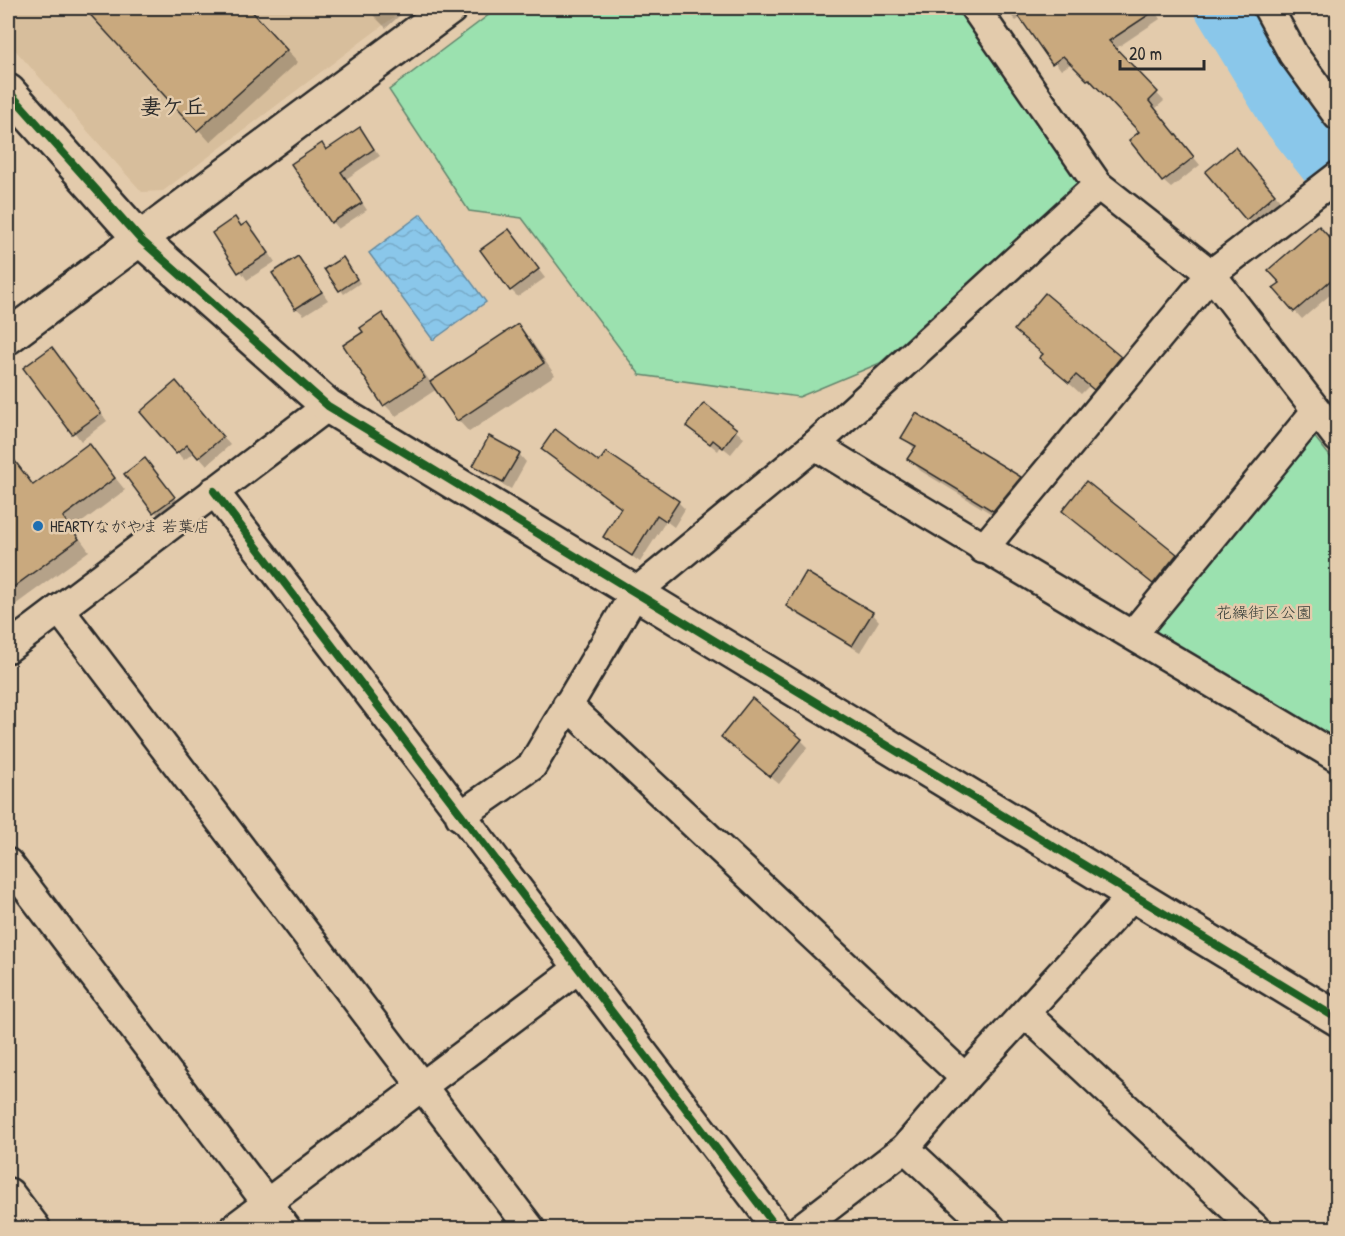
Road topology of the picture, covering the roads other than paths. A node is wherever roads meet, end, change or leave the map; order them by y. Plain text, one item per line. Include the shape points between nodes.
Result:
1 (450, 8) edge
2 (975, 8) edge
3 (1268, 8) edge
4 (8, 91) edge
5 (1338, 116) edge
6 (1329, 183) edge
7 (1098, 185) junction
8 (141, 240) junction
9 (1211, 274) junction
10 (8, 337) edge
11 (328, 406) junction
12 (1316, 411) junction
13 (1338, 438) edge
14 (815, 445) junction
15 (214, 491) junction
16 (983, 549) junction
17 (635, 593) junction
18 (59, 609) junction
19 (1133, 634) junction
20 (8, 648) edge
21 (567, 705) junction
22 (1338, 758) edge
23 (460, 816) junction
24 (8, 864) edge
25 (1134, 894) junction
26 (579, 969) junction
27 (1025, 1012) junction
28 (1338, 1019) edge
29 (965, 1078) junction
30 (421, 1088) junction
31 (905, 1148) junction
32 (8, 1195) edge
33 (267, 1204) junction
34 (33, 1228) edge
35 (234, 1228) edge
36 (286, 1228) edge
37 (530, 1228) edge
38 (777, 1228) edge
39 (801, 1228) edge
40 (991, 1228) edge
41 (1255, 1228) edge

1 - 8 street
2 - 7 street
3 - 5 street via 1293,54
4 - 8 street
6 - 9 street
7 - 9 street
7 - 14 street
8 - 10 street
8 - 11 street
9 - 12 street
9 - 16 street
11 - 15 street
11 - 17 street
12 - 13 street
12 - 19 street
14 - 16 street
14 - 17 street
15 - 18 street
15 - 23 street
16 - 19 street
17 - 21 street
17 - 25 street
18 - 20 street
18 - 30 street
19 - 22 street
21 - 23 street via 532,766
21 - 29 street
23 - 26 street
24 - 33 street
25 - 27 street
25 - 28 street
26 - 30 street
26 - 38 street
27 - 29 street
27 - 41 street
29 - 31 street
30 - 33 street
30 - 37 street
31 - 39 street
31 - 40 street
32 - 34 street
33 - 35 street
33 - 36 street

